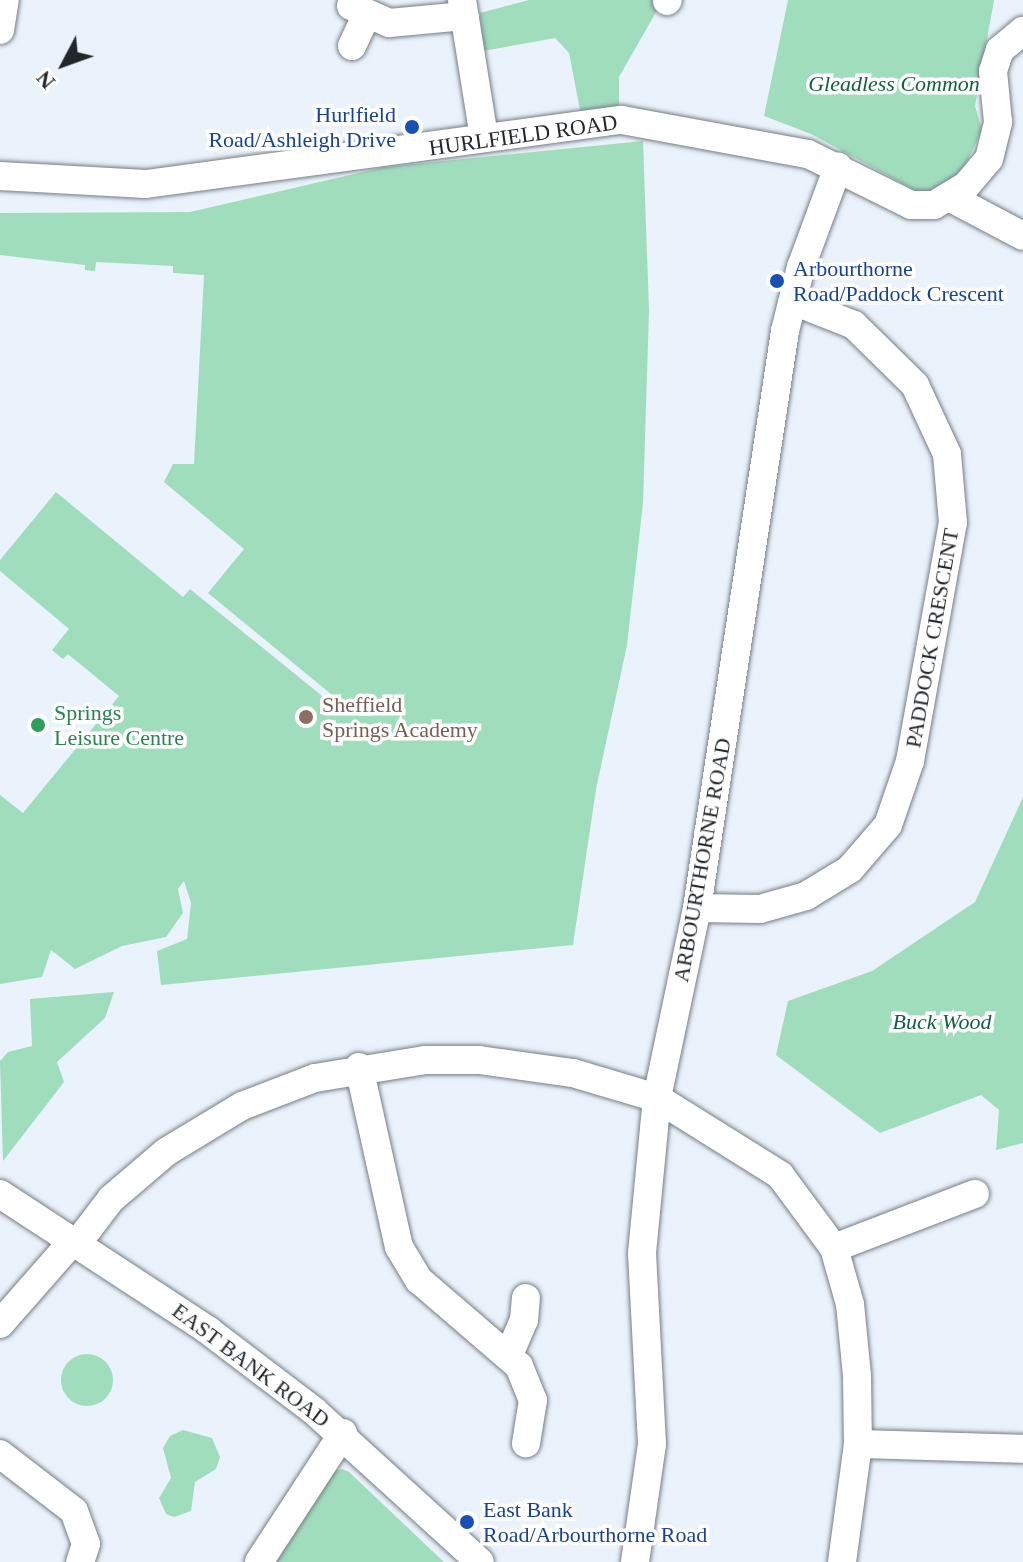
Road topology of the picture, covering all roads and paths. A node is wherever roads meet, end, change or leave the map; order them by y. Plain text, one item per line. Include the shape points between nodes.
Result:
1 (5, 0) edge
2 (464, 8) edge
3 (0, 30) edge
4 (1023, 31) edge
5 (352, 46) dead end
6 (484, 137) junction
7 (838, 167) junction
8 (0, 176) edge
9 (951, 198) junction
10 (1023, 210) edge
11 (989, 215) junction
12 (1023, 236) edge
13 (793, 301) junction
14 (697, 908) junction
15 (359, 1067) junction
16 (657, 1098) junction
17 (0, 1194) edge
18 (975, 1194) dead end
19 (74, 1243) junction
20 (834, 1248) junction
21 (526, 1298) dead end
22 (0, 1324) edge
23 (509, 1355) junction
24 (343, 1433) junction
25 (526, 1443) dead end
26 (858, 1444) junction
27 (1023, 1449) edge
28 (0, 1454) edge
29 (80, 1562) edge
30 (259, 1562) edge
31 (480, 1562) edge
32 (635, 1562) edge
33 (842, 1562) edge

1 - 3 street
2 - 5 street via 411,24 358,11
2 - 6 street
4 - 9 street via 1000,50 993,71 998,122 989,159
6 - 7 street, HURLFIELD ROAD via 622,120 758,142
6 - 8 street, HURLFIELD ROAD via 146,184
7 - 9 street, HURLFIELD ROAD via 911,205
7 - 13 street, ARBOURTHORNE ROAD
9 - 11 street
10 - 11 street
11 - 12 street
13 - 14 street, ARBOURTHORNE ROAD via 757,495
13 - 14 street, PADDOCK CRESCENT via 854,325 915,385 947,454 953,523 910,761 888,825 850,869 806,896 760,909
14 - 16 street, ARBOURTHORNE ROAD
15 - 16 street via 479,1060 573,1073
15 - 19 street via 269,1094 202,1127 111,1199
15 - 23 street via 382,1188 406,1262 428,1289
16 - 20 street via 780,1175
16 - 32 street, ARBOURTHORNE ROAD via 643,1240 652,1444
17 - 19 street, EAST BANK ROAD
18 - 20 street
19 - 22 street
19 - 24 street, EAST BANK ROAD via 209,1331
20 - 26 street via 854,1337
21 - 23 street via 524,1320
23 - 25 street via 529,1382 533,1400
24 - 30 street
24 - 31 street, EAST BANK ROAD
26 - 27 street
26 - 33 street
28 - 29 street via 74,1511 86,1544

